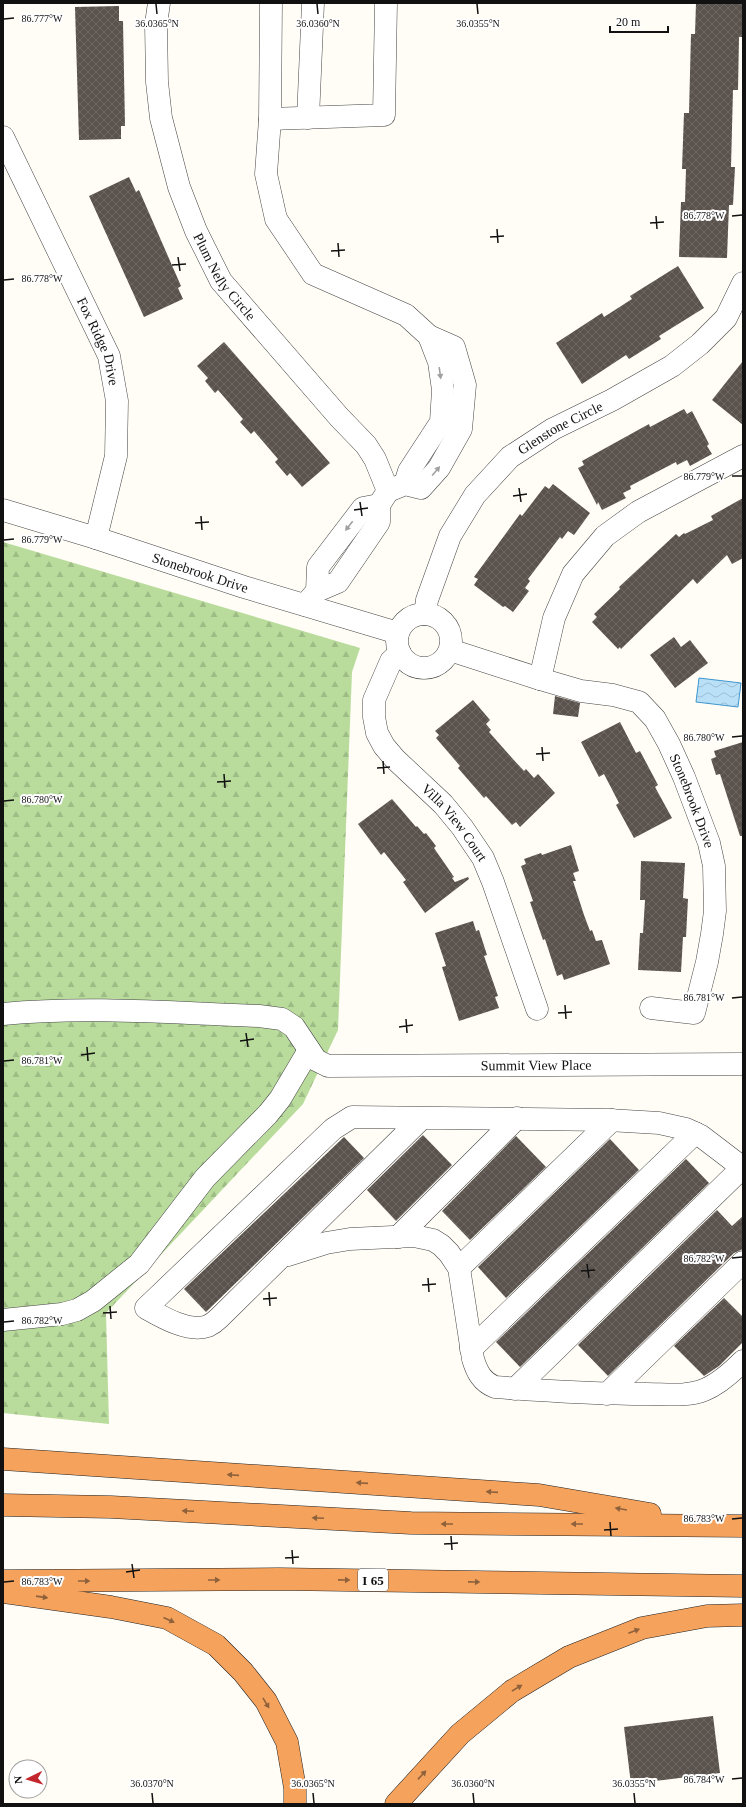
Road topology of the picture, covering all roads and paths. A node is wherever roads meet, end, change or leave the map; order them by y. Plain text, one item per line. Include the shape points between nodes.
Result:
1 (159, 3) edge
2 (271, 3) edge
3 (313, 3) edge
4 (386, 3) edge
5 (308, 118) junction
6 (270, 119) junction
7 (3, 137) edge
8 (743, 283) edge
9 (743, 456) edge
10 (391, 493) junction
11 (3, 510) edge
12 (96, 538) junction
13 (311, 598) junction
14 (425, 614) junction
15 (399, 643) junction
16 (450, 650) junction
17 (540, 679) junction
18 (651, 1008) dead end
19 (536, 1010) dead end
20 (3, 1014) edge
21 (309, 1050) junction
22 (743, 1064) edge
23 (422, 1118) junction
24 (517, 1118) junction
25 (612, 1120) junction
26 (695, 1133) junction
27 (743, 1168) edge
28 (398, 1237) junction
29 (283, 1256) junction
30 (743, 1262) edge
31 (459, 1268) junction
32 (3, 1320) edge
33 (471, 1349) junction
34 (743, 1361) edge
35 (514, 1389) junction
36 (607, 1394) junction
37 (3, 1459) edge
38 (3, 1505) edge
39 (714, 1525) junction
40 (743, 1526) edge
41 (3, 1581) edge
42 (743, 1586) edge
43 (3, 1592) edge
44 (743, 1615) edge
45 (295, 1804) edge
46 (396, 1804) edge

1 - 10 street, Plum Nelly Circle via 156,24 157,69 162,118 179,187 196,231 221,281 366,445
2 - 6 street
3 - 5 street
4 - 5 street via 384,115
5 - 6 street
6 - 10 street via 266,174 276,219 313,274 406,315 429,336 454,347 464,385 461,429 439,468 421,488
7 - 12 street, Fox Ridge Drive via 110,356 117,401 116,456
8 - 14 street, Glenstone Circle via 726,318 700,344 672,366 553,429 510,457 475,495 450,536 427,600
9 - 17 street via 638,512 605,536 573,574 554,618
10 - 13 street via 363,508 318,567
11 - 12 street, Stonebrook Drive
12 - 13 street, Stonebrook Drive via 244,587
13 - 15 street, Stonebrook Drive
14 - 15 street via 416,615 402,625
14 - 16 street via 433,615 447,627 451,635
15 - 16 street, Stonebrook Drive via 410,664 427,668 443,661
15 - 19 street, Villa View Court via 374,700 377,733 395,759 448,810 483,858
16 - 17 street, Stonebrook Drive
17 - 18 street, Stonebrook Drive via 639,702 654,719 669,744 709,843 714,866 715,911 707,962 694,1013
20 - 21 street via 93,1011 267,1017 282,1019 294,1027
21 - 22 street, Summit View Place via 316,1060 328,1066
21 - 32 street via 280,1099 205,1178 139,1264 78,1310
23 - 24 street
23 - 29 street
23 - 29 street via 352,1116 333,1129 146,1308 182,1325 208,1326
24 - 25 street
24 - 28 street
25 - 26 street via 659,1122
25 - 31 street
26 - 27 street
26 - 33 street
27 - 35 street
28 - 29 street via 350,1239 326,1243
28 - 31 street via 414,1236 433,1240 449,1253
30 - 36 street
31 - 33 street
33 - 35 street via 476,1370 485,1382 495,1387
34 - 36 street via 714,1385 694,1393
35 - 36 street
39 -> 37 highway via 539,1495
39 -> 38 highway via 410,1523 111,1507
39 - 40 highway
41 -> 42 highway, I 65 via 279,1579
43 -> 45 highway via 111,1607 167,1618 216,1645 243,1672 266,1701 287,1742 295,1788
46 -> 44 highway via 460,1734 512,1691 569,1657 642,1628 707,1616

